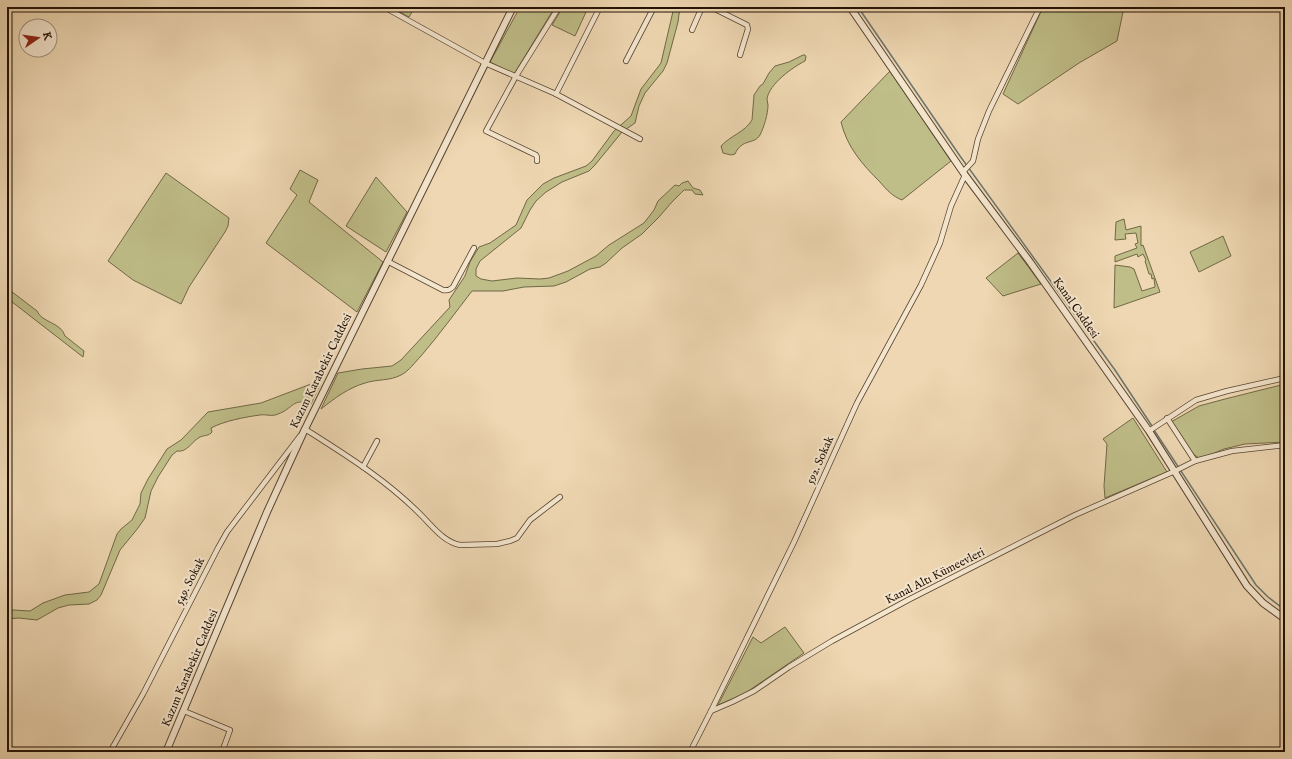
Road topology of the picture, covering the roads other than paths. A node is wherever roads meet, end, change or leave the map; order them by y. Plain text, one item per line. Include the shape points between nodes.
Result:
1 (384, 7) edge
2 (560, 7) edge
3 (600, 7) edge
4 (654, 7) edge
5 (702, 7) edge
6 (711, 7) edge
7 (850, 7) edge
8 (1040, 7) edge
9 (511, 8) edge
10 (692, 30) dead end
11 (740, 55) dead end
12 (626, 61) dead end
13 (485, 63) junction
14 (516, 76) junction
15 (556, 94) junction
16 (640, 139) dead end
17 (537, 161) dead end
18 (964, 172) junction
19 (474, 248) dead end
20 (387, 261) junction
21 (1285, 378) edge
22 (1166, 419) junction
23 (305, 429) junction
24 (1149, 431) junction
25 (377, 441) dead end
26 (1285, 445) edge
27 (1195, 461) junction
28 (363, 466) junction
29 (1175, 471) junction
30 (560, 497) dead end
31 (1285, 619) edge
32 (184, 710) junction
33 (711, 711) junction
34 (110, 752) edge
35 (166, 752) edge
36 (222, 752) edge
37 (690, 752) edge

1 - 13 street
2 - 14 street
3 - 15 street
4 - 12 street
5 - 10 street
6 - 11 street via 748,25
7 - 18 street, Kanal Caddesi
8 - 18 street, 592. Sokak via 989,111 978,139 974,159
9 - 13 street, Kazım Karabekir Caddesi
13 - 14 street
13 - 20 street, Kazım Karabekir Caddesi
14 - 15 street
14 - 17 street via 486,131 536,155
15 - 16 street
18 - 24 street, Kanal Caddesi
18 - 33 street, 592. Sokak via 940,243 921,285 857,402 794,542
19 - 20 street via 451,290 443,290
20 - 23 street, Kazım Karabekir Caddesi
21 - 22 street via 1203,397
22 - 24 street
22 - 27 street
23 - 28 street
23 - 32 street, Kazım Karabekir Caddesi via 267,512
23 - 34 street, 549. Sokak via 227,532
24 - 29 street, Kanal Caddesi
25 - 28 street
26 - 27 street, Kanal Altı Kümeevleri via 1232,451
27 - 29 street, Kanal Altı Kümeevleri
28 - 30 street via 404,499 445,538 460,545 497,544 517,538 530,520
29 - 31 street, Kanal Caddesi via 1247,586 1263,603
29 - 33 street, Kanal Altı Kümeevleri via 1075,515 908,600 832,641 754,691
32 - 35 street, Kazım Karabekir Caddesi
32 - 36 street via 230,730
33 - 37 street, 592. Sokak

